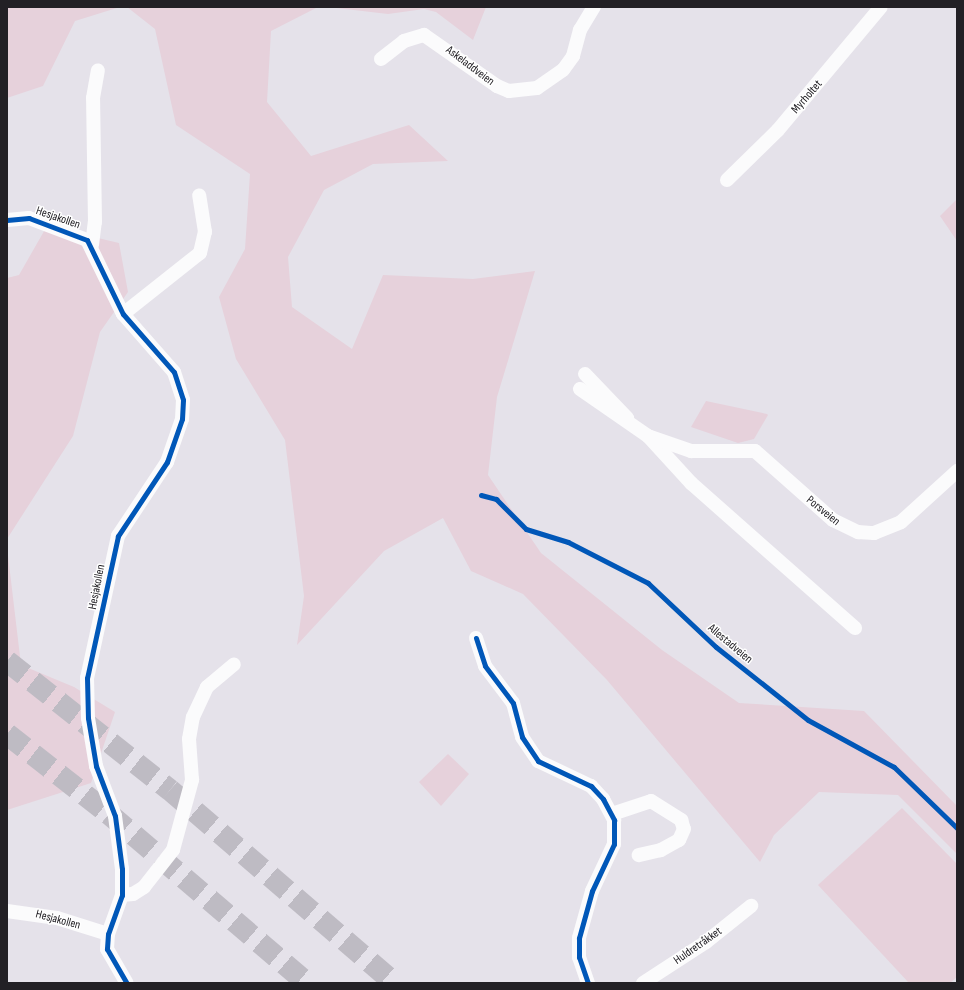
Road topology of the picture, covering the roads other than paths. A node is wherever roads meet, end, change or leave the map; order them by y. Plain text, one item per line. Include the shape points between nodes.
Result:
1 (594, 7) edge
2 (882, 7) edge
3 (381, 60) dead end
4 (98, 70) dead end
5 (727, 180) dead end
6 (200, 196) dead end
7 (7, 220) edge
8 (92, 245) junction
9 (123, 314) junction
10 (585, 374) dead end
11 (580, 389) dead end
12 (628, 420) junction
13 (648, 436) junction
14 (957, 471) edge
15 (855, 628) dead end
16 (476, 638) dead end
17 (234, 664) dead end
18 (612, 814) junction
19 (639, 855) dead end
20 (122, 895) junction
21 (751, 906) dead end
22 (7, 912) edge
23 (108, 934) junction
24 (127, 983) edge
25 (588, 983) edge
26 (643, 983) edge

1 - 3 street, Askeladdveien via 580,30 573,56 563,70 537,88 509,90 497,86 424,35 404,41
2 - 5 street, Myrholtet via 778,130
4 - 8 street, Hesjakollen via 93,98 95,222
6 - 9 street via 205,232 200,253
7 - 8 street, Hesjakollen via 28,218 56,226
8 - 9 street, Hesjakollen
9 - 20 street, Hesjakollen via 174,372 183,411 167,462 118,536 87,678 88,718 96,766 115,816
10 - 12 street
11 - 12 street via 606,409
12 - 13 street
13 - 14 street, Porsveien via 690,451 755,451 833,520 858,532 874,533 901,522
13 - 15 street via 691,483
16 - 18 street via 485,666 513,703 522,737 538,762 591,786
17 - 20 street via 207,687 193,718 189,739 192,780 173,850 144,887 134,894
18 - 19 street via 651,801 681,820 684,829 679,840 661,850
18 - 25 street via 614,844 592,891 578,938 579,957
20 - 23 street, Hesjakollen
21 - 26 street, Huldretråkket via 706,942
22 - 23 street, Hesjakollen via 57,918
23 - 24 street, Hesjakollen via 107,949 112,962

